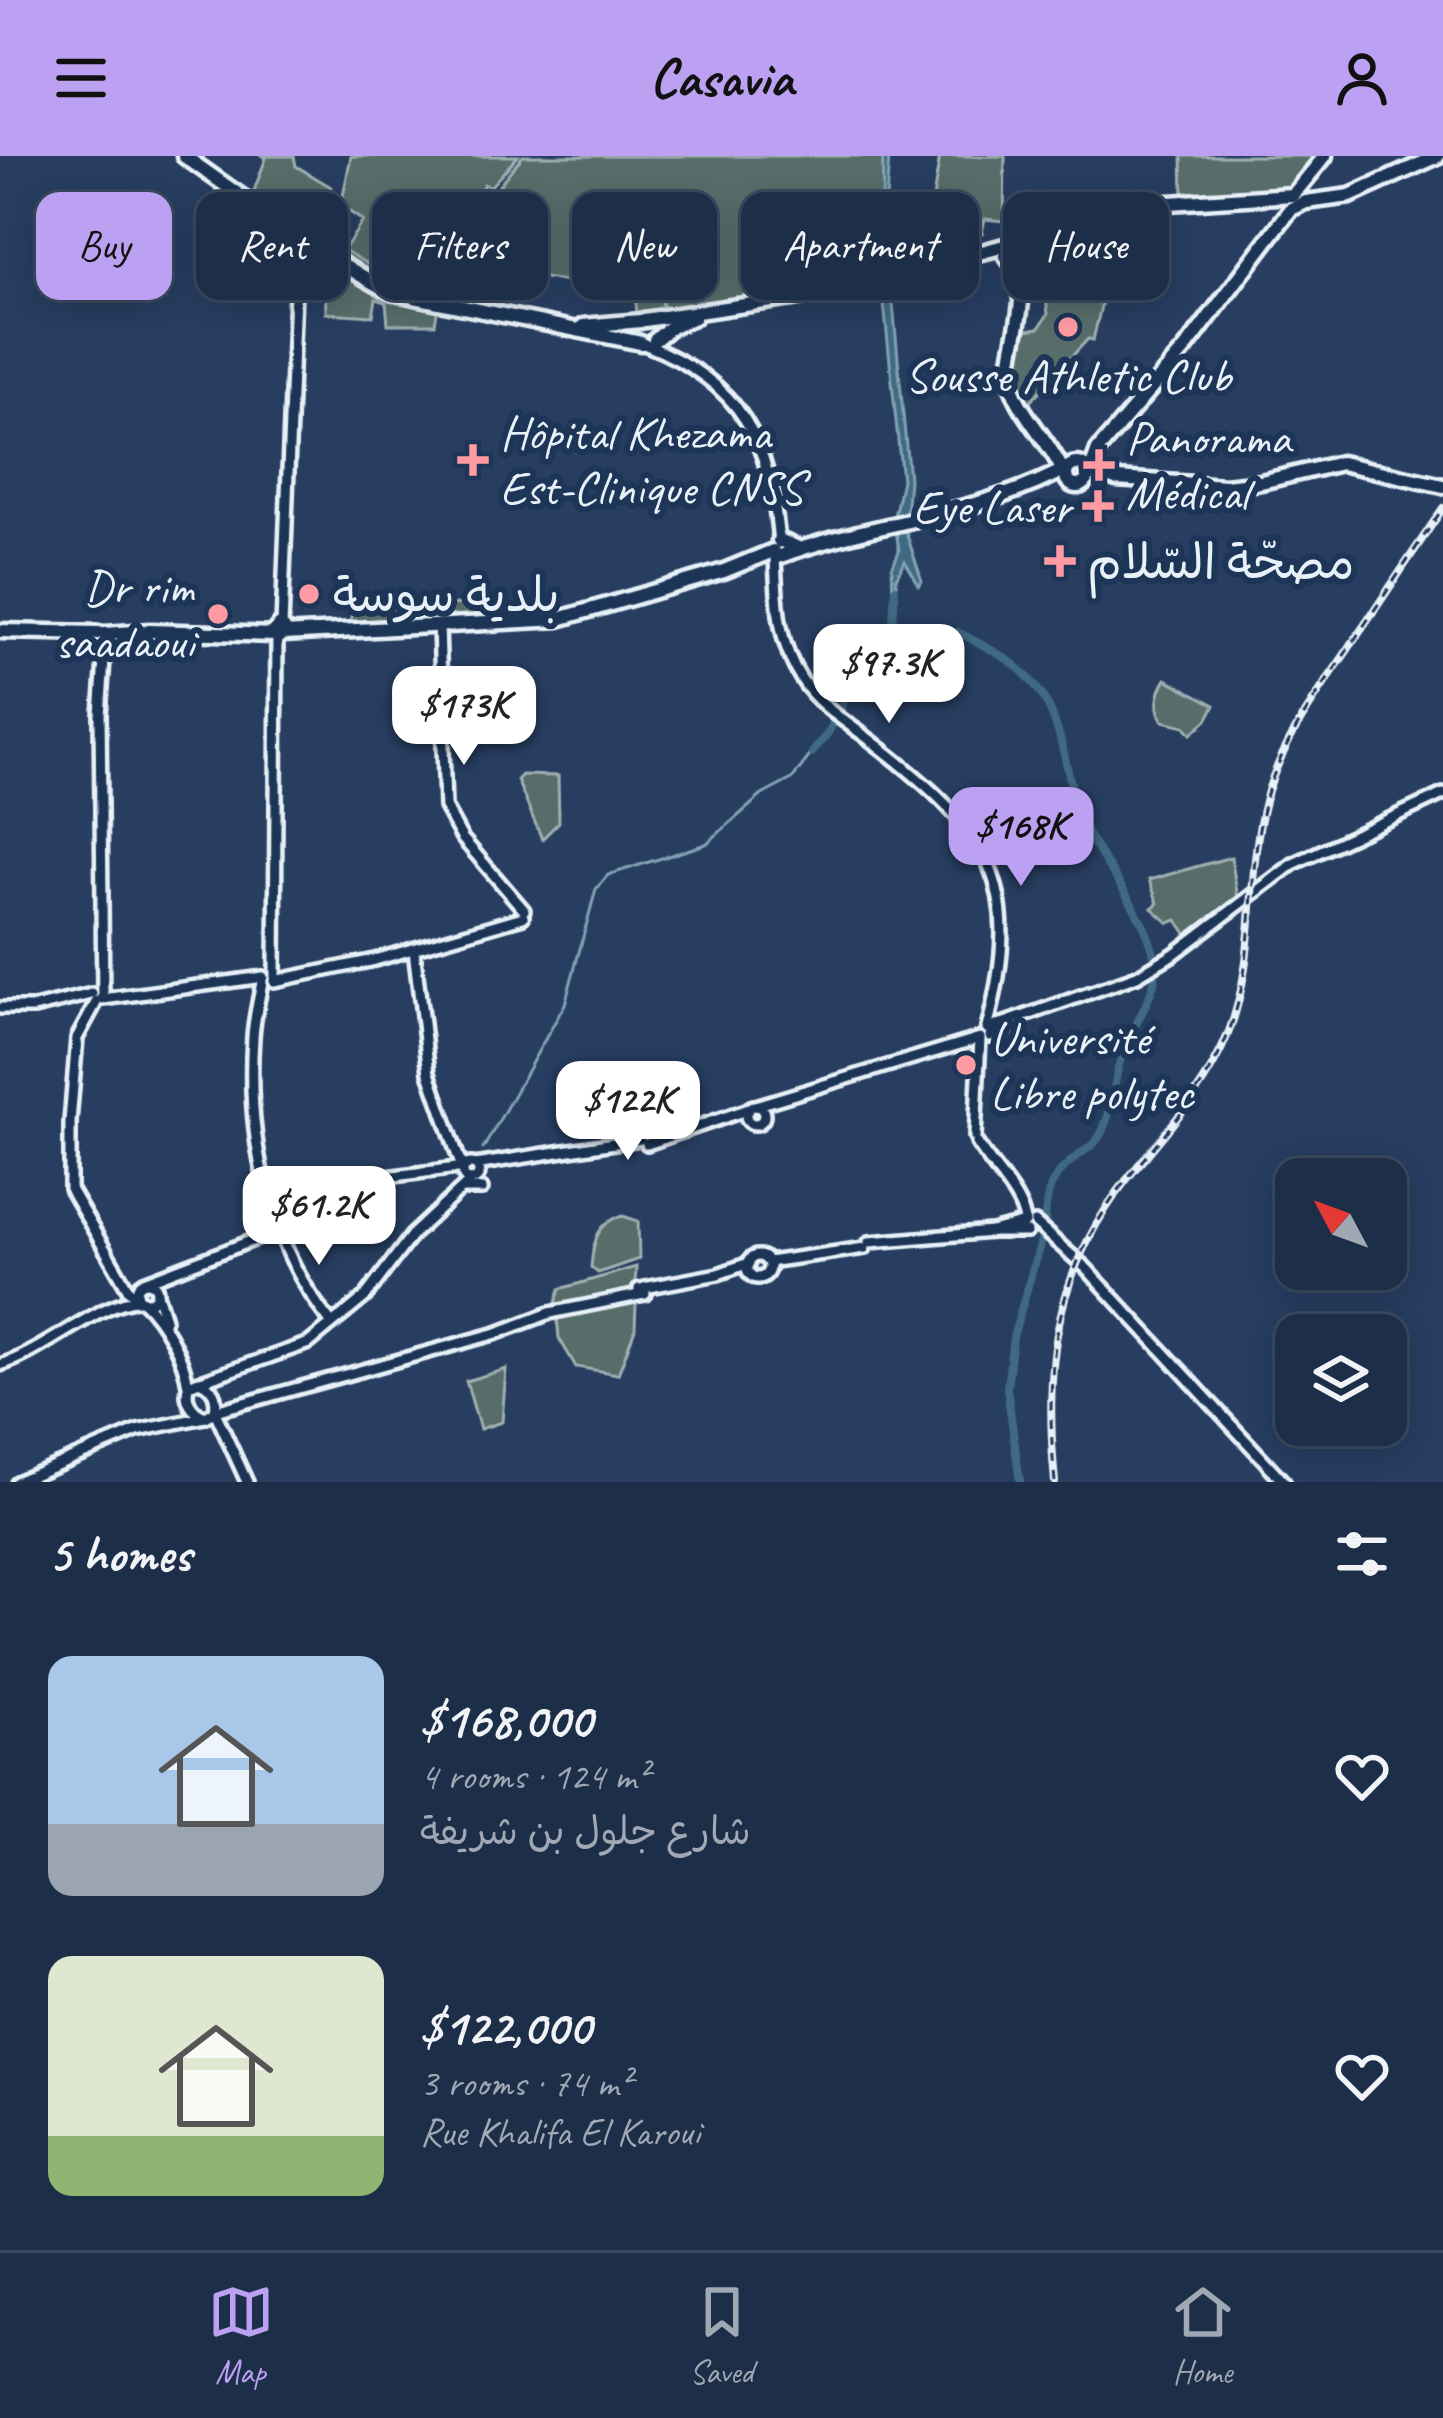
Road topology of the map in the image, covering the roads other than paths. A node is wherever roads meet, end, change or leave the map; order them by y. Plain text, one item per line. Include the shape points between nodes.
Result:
1 (184, 156) edge
2 (195, 156) edge
3 (1325, 156) edge
4 (1438, 156) edge
5 (1315, 170) junction
6 (235, 192) edge
7 (245, 192) edge
8 (1330, 198) junction
9 (1256, 199) junction
10 (1169, 203) edge
11 (1271, 231) junction
12 (348, 264) edge
13 (348, 270) edge
14 (294, 300) edge
15 (785, 300) edge
16 (823, 300) edge
17 (1019, 300) edge
18 (643, 320) junction
19 (652, 339) junction
20 (682, 360) junction
21 (1054, 450) junction
22 (1098, 450) junction
23 (1077, 475) junction
24 (1443, 486) edge
25 (777, 554) junction
26 (439, 626) junction
27 (4, 629) edge
28 (103, 631) junction
29 (279, 633) junction
30 (1443, 796) edge
31 (414, 950) junction
32 (269, 980) junction
33 (98, 996) junction
34 (0, 1008) edge
35 (987, 1027) junction
36 (963, 1042) junction
37 (980, 1052) junction
38 (790, 1098) junction
39 (750, 1111) junction
40 (979, 1139) junction
41 (467, 1175) junction
42 (482, 1189) dead end
43 (1020, 1205) junction
44 (1030, 1226) junction
45 (1011, 1227) junction
46 (276, 1229) junction
47 (992, 1232) junction
48 (177, 1266) junction
49 (768, 1266) junction
50 (749, 1267) junction
51 (139, 1293) junction
52 (157, 1293) junction
53 (332, 1324) junction
54 (0, 1366) edge
55 (223, 1372) junction
56 (200, 1381) junction
57 (188, 1388) junction
58 (213, 1393) junction
59 (188, 1401) junction
60 (245, 1402) junction
61 (210, 1415) junction
62 (176, 1420) junction
63 (16, 1482) edge
64 (245, 1482) edge
65 (1280, 1482) edge

1 - 6 main road
2 - 7 main road
3 - 5 main road
4 - 8 main road via 1358,194
5 - 8 main road via 1314,188
5 - 9 main road via 1295,194
8 - 11 main road via 1295,206
9 - 10 main road
9 - 11 main road via 1275,207
11 - 22 main road
12 - 18 main road via 400,289 568,325
13 - 19 main road via 395,293
14 - 29 street
15 - 18 main road
16 - 19 main road via 694,317
17 - 21 main road via 1012,387
18 - 19 main road via 655,324
18 - 19 main road via 634,330
19 - 20 street
19 - 20 street
20 - 25 street via 744,415 764,465
21 - 22 main road via 1073,462
21 - 23 main road
22 - 23 main road
23 - 24 main road via 1244,485 1341,463
23 - 25 main road
25 - 26 main road via 559,619
25 - 35 street via 785,648 805,686 983,848 1002,913
26 - 29 main road
26 - 31 street via 445,807 520,910
27 - 28 main road
28 - 29 main road
28 - 33 street
29 - 32 street
30 - 35 street via 1295,868 1155,969
31 - 32 street
31 - 41 street via 428,1073
32 - 33 street
32 - 46 street via 253,1034 253,1100
33 - 34 street
33 - 51 street via 76,1049 70,1189
35 - 36 street
35 - 37 street
35 - 40 street
36 - 37 street
36 - 38 street
37 - 40 street
38 - 39 street
38 - 39 street via 764,1116
39 - 41 street
40 - 43 street
40 - 44 street
41 - 42 street
41 - 46 street via 439,1169 378,1178 320,1215
41 - 53 street via 365,1297
43 - 44 street
43 - 45 street
44 - 45 street
44 - 47 street
44 - 65 street via 1101,1288
45 - 47 street
46 - 48 street
46 - 53 street via 305,1292
47 - 49 street via 886,1241
48 - 51 street
48 - 52 street
49 - 50 street via 758,1277
49 - 50 street via 758,1256
50 - 60 street via 550,1313
51 - 52 street via 150,1302
51 - 52 street via 152,1282
51 - 54 street
51 - 57 street
52 - 56 street
53 - 55 street via 295,1350
55 - 56 street
55 - 58 street
56 - 57 street
56 - 58 street
57 - 59 street
58 - 60 street
58 - 61 street
59 - 61 street
59 - 62 street
60 - 61 street
61 - 62 street
61 - 64 street
62 - 63 street

